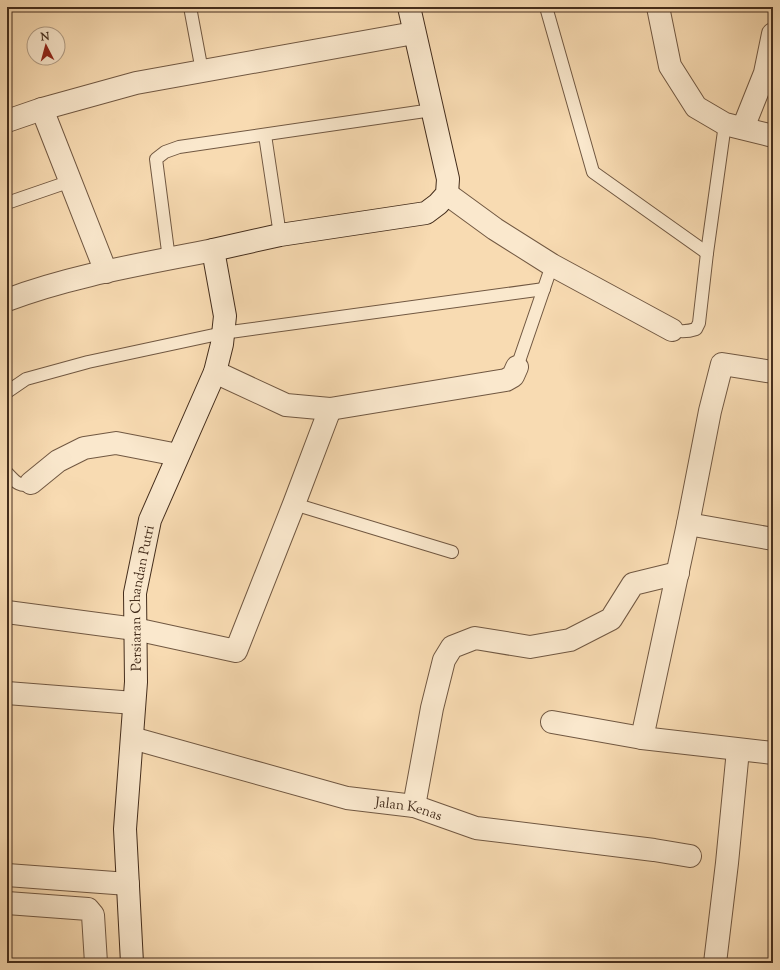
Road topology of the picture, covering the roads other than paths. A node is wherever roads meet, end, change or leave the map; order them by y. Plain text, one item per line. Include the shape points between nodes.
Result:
1 (190, 7) edge
2 (409, 7) edge
3 (546, 7) edge
4 (658, 7) edge
5 (414, 33) junction
6 (773, 34) edge
7 (202, 71) junction
8 (42, 109) junction
9 (432, 110) junction
10 (7, 121) edge
11 (734, 126) junction
12 (265, 135) junction
13 (773, 136) edge
14 (71, 181) junction
15 (447, 194) junction
16 (7, 203) edge
17 (280, 235) junction
18 (213, 250) junction
19 (707, 253) junction
20 (169, 259) junction
21 (552, 264) junction
22 (106, 272) junction
23 (544, 289) junction
24 (7, 300) edge
25 (672, 330) joint
26 (223, 333) junction
27 (517, 368) joint
28 (215, 372) junction
29 (773, 372) edge
30 (7, 392) edge
31 (330, 409) junction
32 (178, 455) junction
33 (7, 473) edge
34 (31, 483) joint
35 (294, 504) junction
36 (688, 524) junction
37 (773, 539) edge
38 (452, 552) dead end
39 (678, 573) junction
40 (7, 612) edge
41 (135, 629) junction
42 (7, 693) edge
43 (134, 703) junction
44 (552, 722) dead end
45 (132, 738) junction
46 (642, 738) junction
47 (738, 750) junction
48 (773, 753) edge
49 (414, 806) junction
50 (690, 856) dead end
51 (7, 875) edge
52 (128, 884) junction
53 (7, 903) edge
54 (96, 963) edge
55 (132, 963) edge
56 (715, 963) edge

1 - 7 lane
2 - 5 street
3 - 19 lane via 593,172
4 - 11 street via 670,66 696,107
5 - 7 street
5 - 9 street
6 - 11 street via 765,73
7 - 8 street via 136,83
8 - 10 street
8 - 14 street
9 - 12 lane
9 - 15 street via 448,179
11 - 13 street
11 - 19 lane
12 - 17 lane
12 - 20 lane via 179,147 165,152 156,159
14 - 16 lane
14 - 22 street
15 - 17 street via 426,213
15 - 21 street via 495,229
17 - 18 street
18 - 20 street
18 - 26 street, Persiaran Chandan Putri via 226,316
19 - 25 lane via 699,323 696,329 690,331
20 - 22 street
21 - 23 lane
21 - 25 street
22 - 24 street via 37,288
23 - 26 lane
23 - 27 lane
26 - 28 street, Persiaran Chandan Putri
26 - 30 lane via 88,362 26,379
27 - 31 street via 513,376 506,380
28 - 31 street via 286,405
28 - 32 street, Persiaran Chandan Putri
29 - 36 street via 722,364
31 - 35 street
32 - 34 street via 116,443 84,448 58,461
32 - 41 street, Persiaran Chandan Putri via 150,520 135,593
33 - 34 lane via 21,486
35 - 38 lane
35 - 41 street via 236,650
36 - 37 street
36 - 39 street
39 - 46 street
39 - 49 street via 633,584 611,620 570,640 530,647 475,638 452,647 444,660 435,694
40 - 41 street
41 - 43 street, Persiaran Chandan Putri
42 - 43 street
43 - 45 street, Persiaran Chandan Putri
44 - 46 street
45 - 49 street, Jalan Kenas via 347,798
45 - 52 street, Persiaran Chandan Putri via 125,829
46 - 47 street
47 - 48 street
47 - 56 street
49 - 50 street, Jalan Kenas via 476,828
51 - 52 street
52 - 55 street, Persiaran Chandan Putri
53 - 54 street via 88,909 93,915

